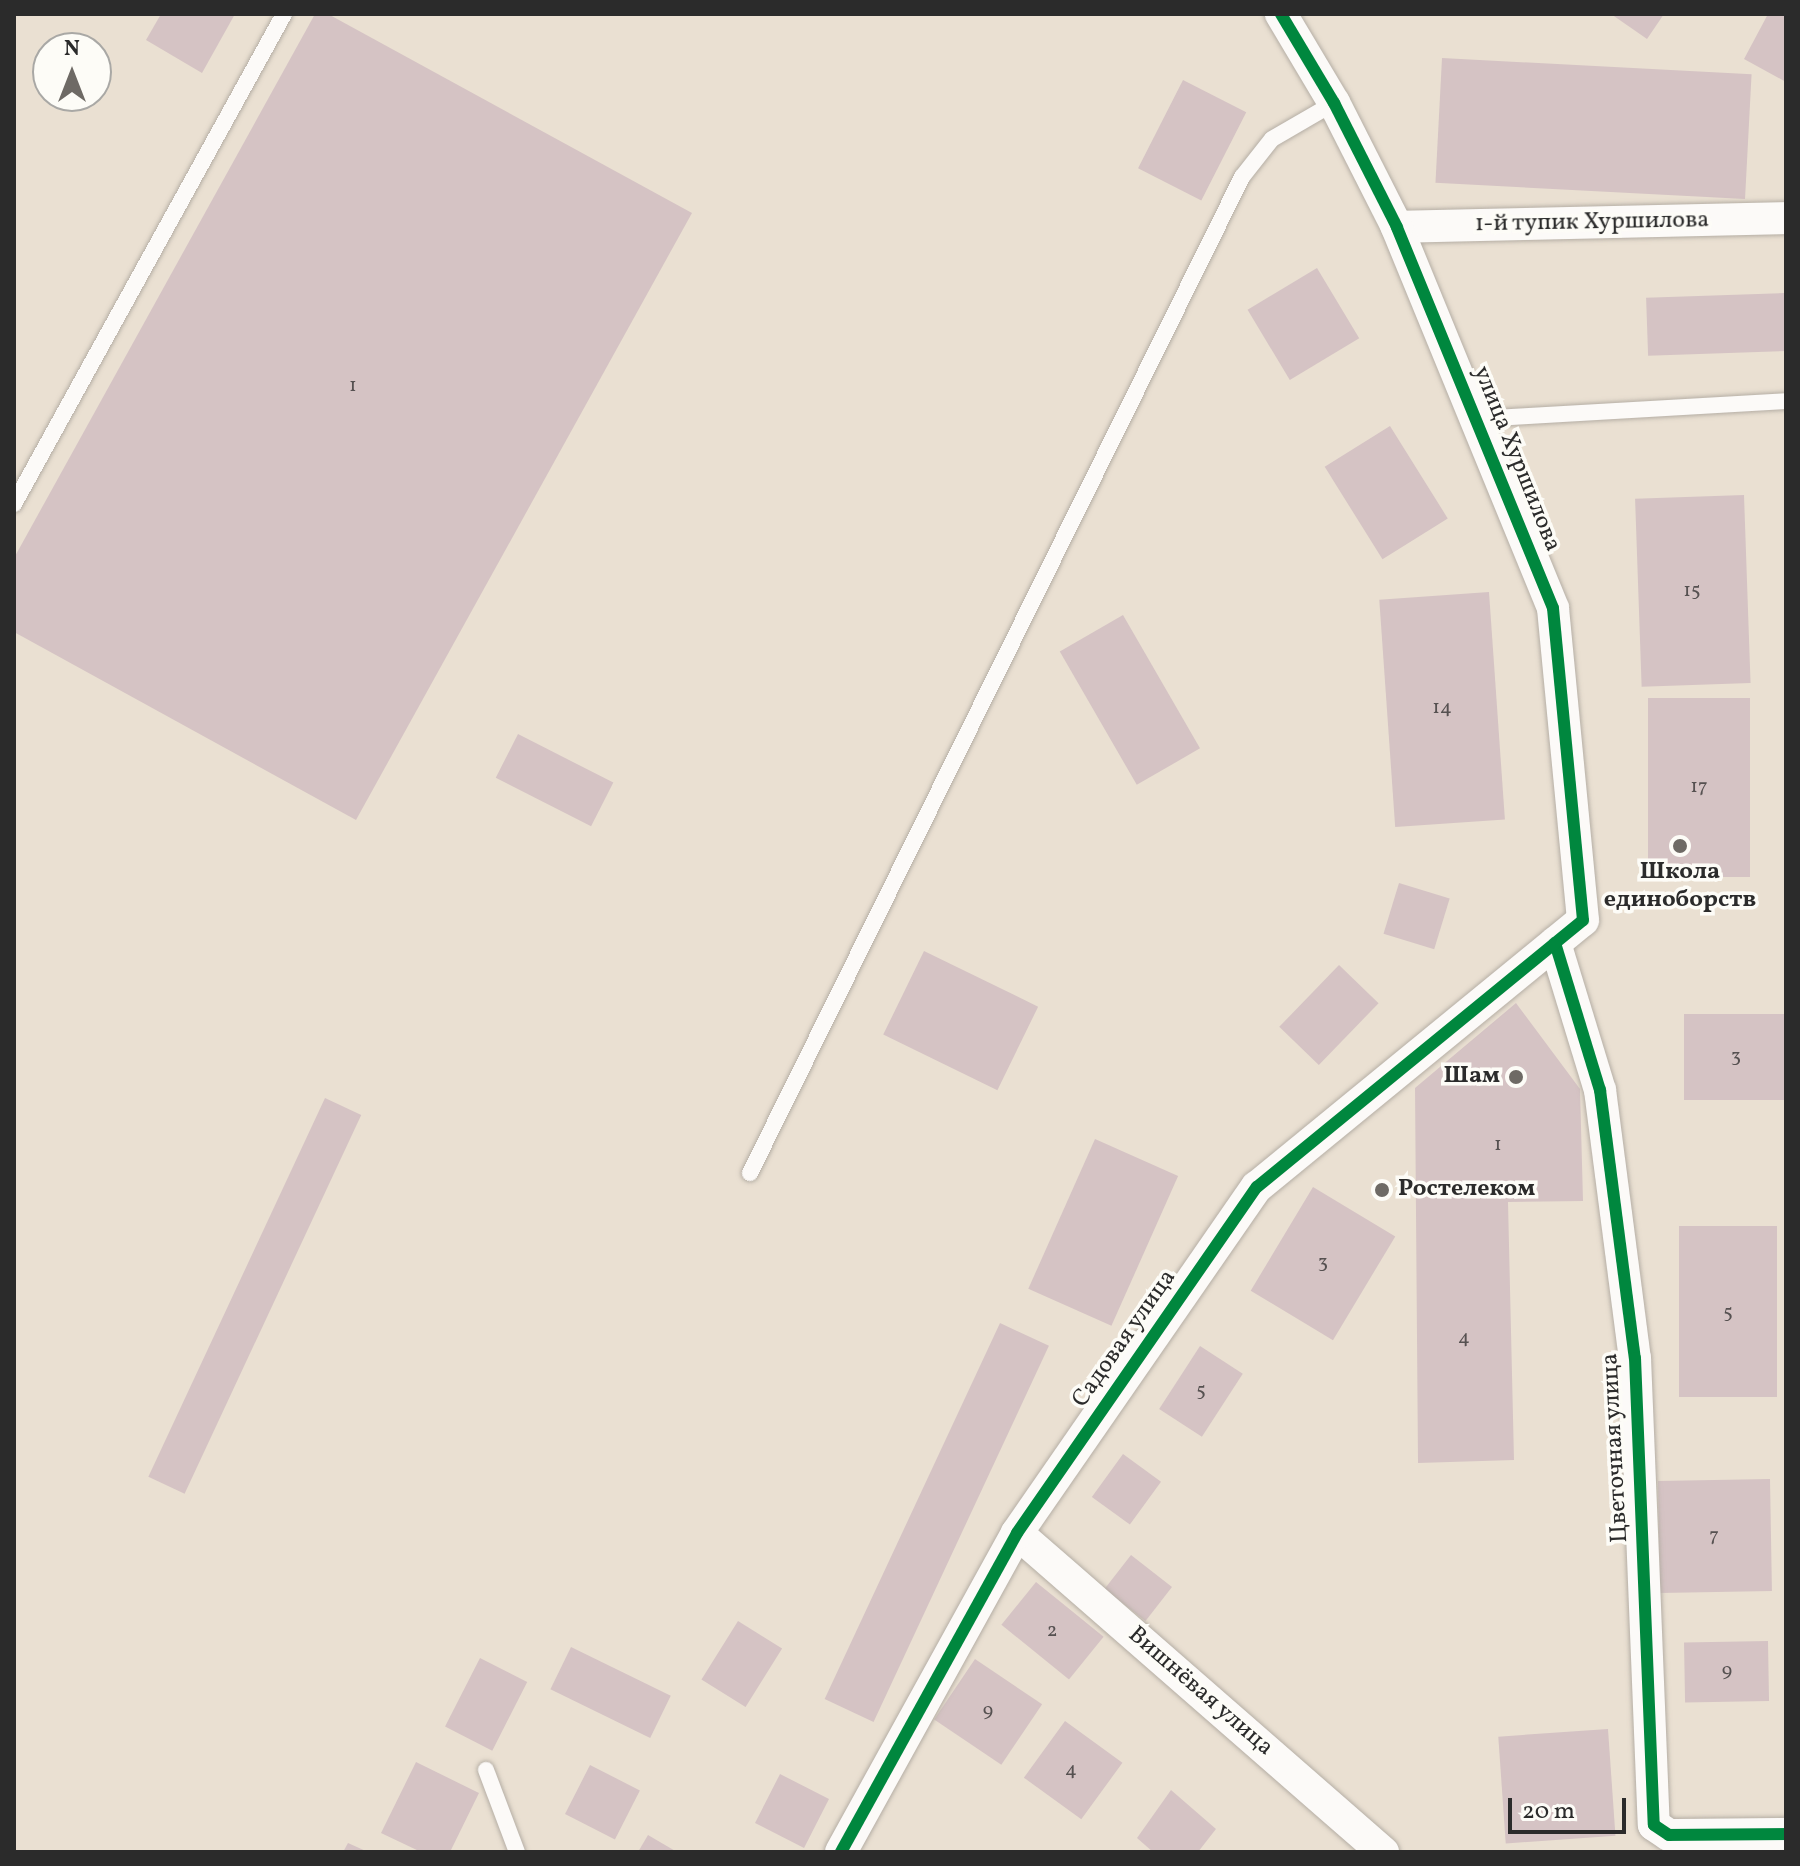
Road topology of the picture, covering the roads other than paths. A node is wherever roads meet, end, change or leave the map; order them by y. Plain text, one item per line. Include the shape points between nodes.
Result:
1 (284, 14) edge
2 (1281, 14) edge
3 (1334, 103) junction
4 (1786, 218) edge
5 (1397, 227) junction
6 (1786, 401) edge
7 (1476, 419) junction
8 (14, 504) edge
9 (1555, 943) junction
10 (750, 1173) dead end
11 (1017, 1533) junction
12 (486, 1770) dead end
13 (1786, 1834) edge
14 (517, 1852) edge
15 (841, 1852) edge
16 (1383, 1852) edge

1 - 8 lane
2 - 3 street, улица Хуршилова
3 - 5 street, улица Хуршилова
3 - 10 lane via 1272,139 1242,177
4 - 5 street, 1-й тупик Хуршилова
5 - 7 street, улица Хуршилова
6 - 7 lane
7 - 9 street, улица Хуршилова via 1553,608 1583,920
9 - 11 street, Садовая улица via 1257,1187
9 - 13 street, Цветочная улица via 1600,1090 1635,1358 1654,1825 1669,1835
11 - 15 street, Садовая улица
11 - 16 street, Вишнёвая улица
12 - 14 lane

